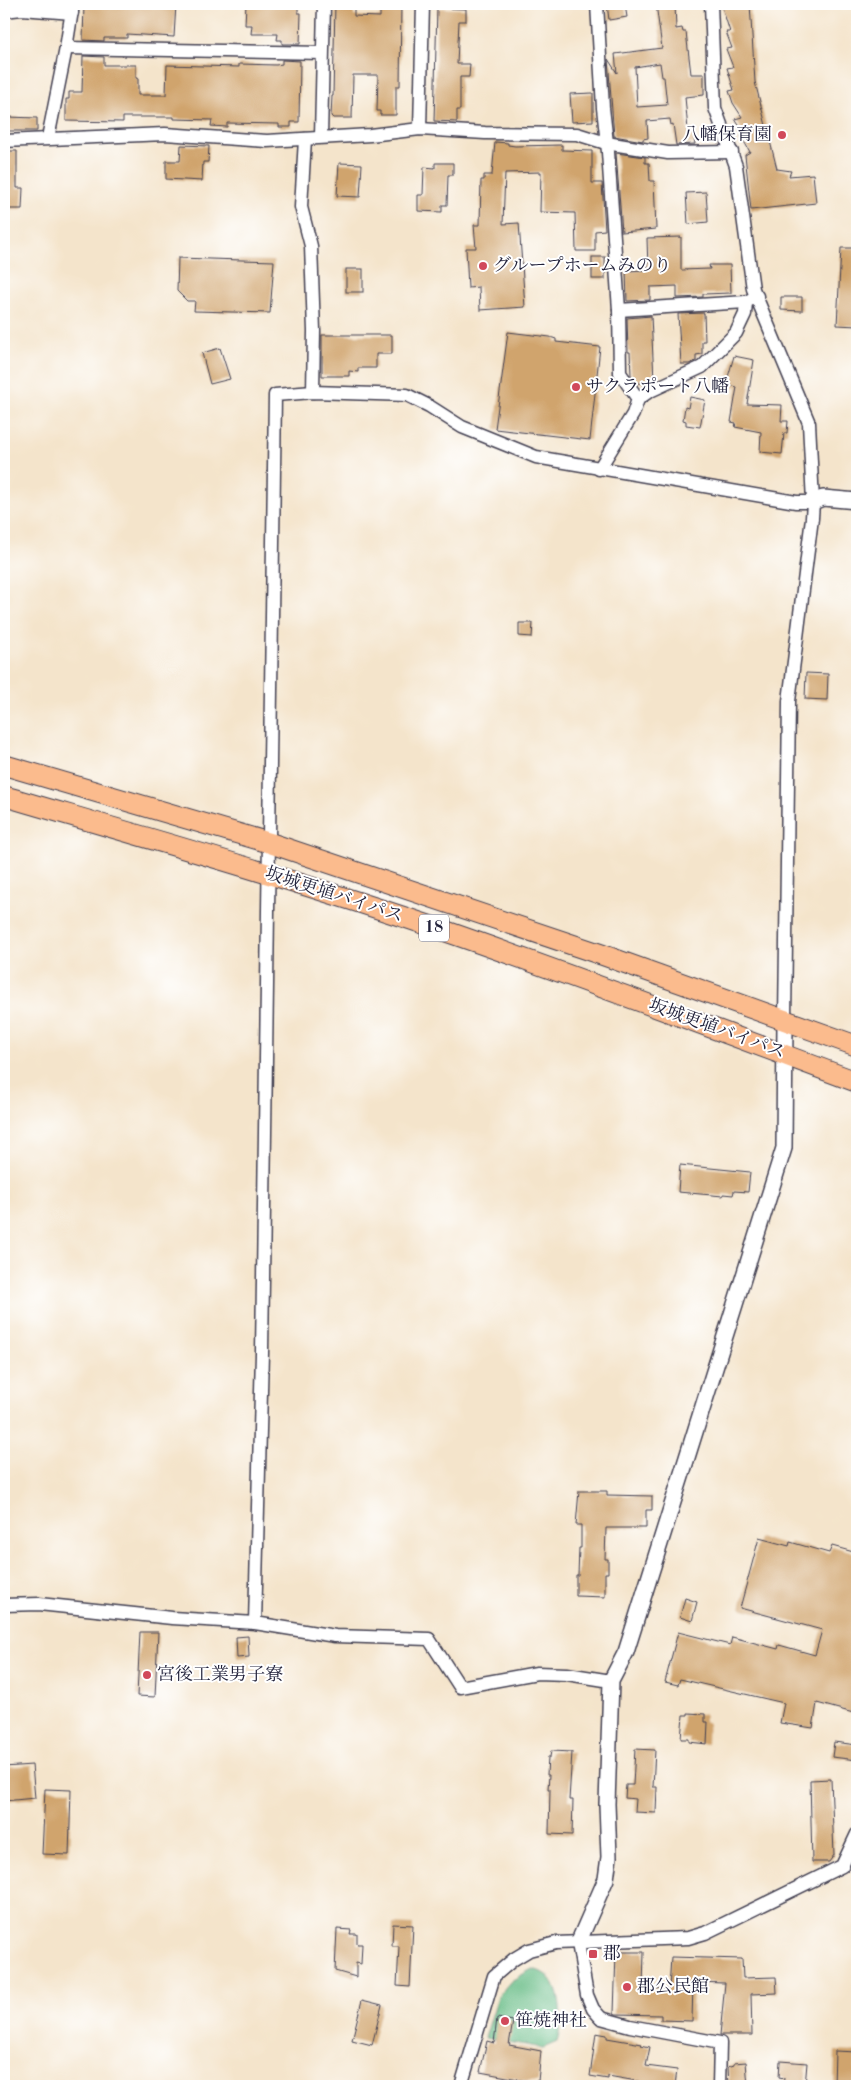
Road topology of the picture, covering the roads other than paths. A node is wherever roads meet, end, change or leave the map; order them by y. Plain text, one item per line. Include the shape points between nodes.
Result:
1 (324, 4) edge
2 (423, 4) edge
3 (598, 4) edge
4 (711, 4) edge
5 (72, 8) edge
6 (4, 11) edge
7 (66, 48) junction
8 (322, 53) junction
9 (420, 129) junction
10 (321, 137) junction
11 (48, 138) junction
12 (305, 139) junction
13 (4, 141) edge
14 (606, 143) junction
15 (732, 152) junction
16 (752, 299) junction
17 (619, 310) junction
18 (313, 392) junction
19 (638, 399) junction
20 (599, 469) junction
21 (857, 501) edge
22 (813, 502) junction
23 (4, 765) edge
24 (4, 796) edge
25 (270, 843) junction
26 (268, 874) junction
27 (785, 1021) junction
28 (857, 1046) edge
29 (785, 1054) junction
30 (857, 1082) edge
31 (4, 1605) edge
32 (256, 1623) junction
33 (611, 1681) junction
34 (856, 1842) edge
35 (578, 1943) junction
36 (461, 2086) edge
37 (719, 2086) edge

1 - 8 street
2 - 9 street
3 - 14 street
4 - 15 street via 715,108
5 - 6 street
5 - 7 street
7 - 8 street
7 - 11 street
8 - 10 street
9 - 10 street
9 - 14 street via 577,134
10 - 12 street
11 - 12 street via 165,134 267,141
11 - 13 street
12 - 18 street via 301,207 311,246
14 - 15 street via 668,153
14 - 17 street
15 - 16 street
16 - 17 street
16 - 19 street via 736,333 702,367
16 - 22 street via 809,423
17 - 19 street via 620,373
18 - 20 street via 407,395 462,427 508,447 536,457
18 - 25 street via 275,395
19 - 20 street via 633,414
20 - 22 street via 796,502
21 - 22 street via 823,498
22 - 27 street via 789,701
23 - 25 highway, 坂城更埴バイパス / 18
24 - 26 highway, 坂城更埴バイパス / 18
25 - 26 street
25 - 27 highway, 坂城更埴バイパス / 18 via 604,955
26 - 29 highway, 坂城更埴バイパス / 18 via 444,931
26 - 32 street
27 - 28 highway, 坂城更埴バイパス / 18
27 - 29 street
29 - 30 highway, 坂城更埴バイパス / 18
29 - 33 street via 784,1148 626,1652
31 - 32 street via 39,1604
32 - 33 street via 336,1636 428,1639 460,1687 537,1673
33 - 35 street via 607,1804 609,1857 606,1879
34 - 35 street via 842,1866 705,1933 688,1938
35 - 36 street via 556,1943 529,1950 494,1976
35 - 37 street via 587,1994 601,2018 720,2044

